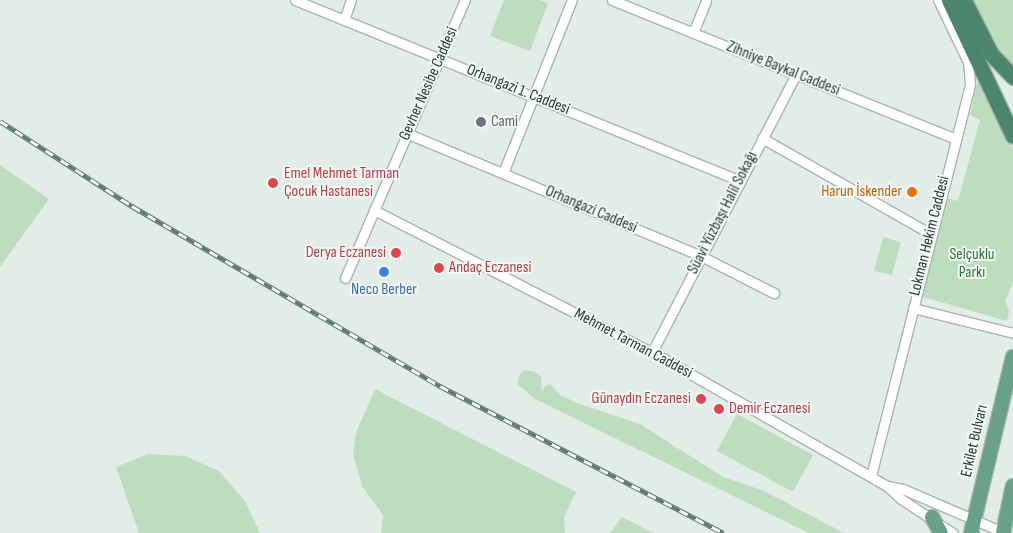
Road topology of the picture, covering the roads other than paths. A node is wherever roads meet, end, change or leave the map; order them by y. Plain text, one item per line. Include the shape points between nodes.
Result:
1 (295, 0) edge
2 (351, 0) edge
3 (466, 0) edge
4 (572, 0) edge
5 (612, 0) edge
6 (706, 0) edge
7 (938, 0) edge
8 (949, 0) edge
9 (964, 0) edge
10 (344, 20) junction
11 (693, 33) junction
12 (441, 60) junction
13 (796, 74) junction
14 (1013, 77) edge
15 (534, 96) junction
16 (406, 133) junction
17 (1013, 136) edge
18 (762, 138) junction
19 (954, 138) junction
20 (503, 174) junction
21 (741, 181) junction
22 (374, 210) junction
23 (931, 234) junction
24 (701, 256) junction
25 (345, 278) dead end
26 (774, 294) dead end
27 (913, 308) junction
28 (1013, 333) edge
29 (652, 352) junction
30 (1013, 357) edge
31 (871, 476) junction
32 (887, 486) junction
33 (1013, 486) edge
34 (932, 517) junction
35 (974, 519) junction
36 (1003, 532) edge
37 (941, 533) edge
38 (954, 533) edge
39 (971, 533) edge

1 - 10 street, Orhangazi 1. Caddesi
2 - 10 street
3 - 12 street, Gevher Nesibe Caddesi
4 - 15 street
5 - 11 street, Zihniye Baykal Caddesi
6 - 11 street
7 - 19 street, Lokman Hekim Caddesi via 970,74
8 - 17 highway
9 - 14 highway via 991,54
10 - 12 street, Orhangazi 1. Caddesi
11 - 13 street, Zihniye Baykal Caddesi
12 - 15 street, Orhangazi 1. Caddesi
12 - 16 street, Gevher Nesibe Caddesi
13 - 18 street, Süavi Yüzbaşı Halil Sokağı
13 - 19 street, Zihniye Baykal Caddesi
15 - 20 street
15 - 21 street, Orhangazi 1. Caddesi
16 - 20 street, Orhangazi Caddesi
16 - 22 street, Gevher Nesibe Caddesi
18 - 21 street, Süavi Yüzbaşı Halil Sokağı
18 - 23 street
19 - 23 street, Lokman Hekim Caddesi
20 - 24 street, Orhangazi Caddesi
21 - 24 street, Süavi Yüzbaşı Halil Sokağı
22 - 25 street, Gevher Nesibe Caddesi
22 - 29 street, Mehmet Tarman Caddesi
23 - 27 street, Lokman Hekim Caddesi
24 - 26 street, Orhangazi Caddesi
24 - 29 street, Süavi Yüzbaşı Halil Sokağı
27 - 28 street
27 - 31 street, Lokman Hekim Caddesi
29 - 31 street, Mehmet Tarman Caddesi
30 - 35 main road, Erkilet Bulvarı
31 - 32 street, Mehmet Tarman Caddesi
32 - 34 street, Mehmet Tarman Caddesi via 901,499
32 - 35 street, Mehmet Tarman Caddesi via 903,489
33 - 36 main road
34 - 37 main road
34 - 38 street, Mehmet Tarman Caddesi
35 - 36 street, Mehmet Tarman Caddesi
35 - 39 main road, Erkilet Bulvarı

